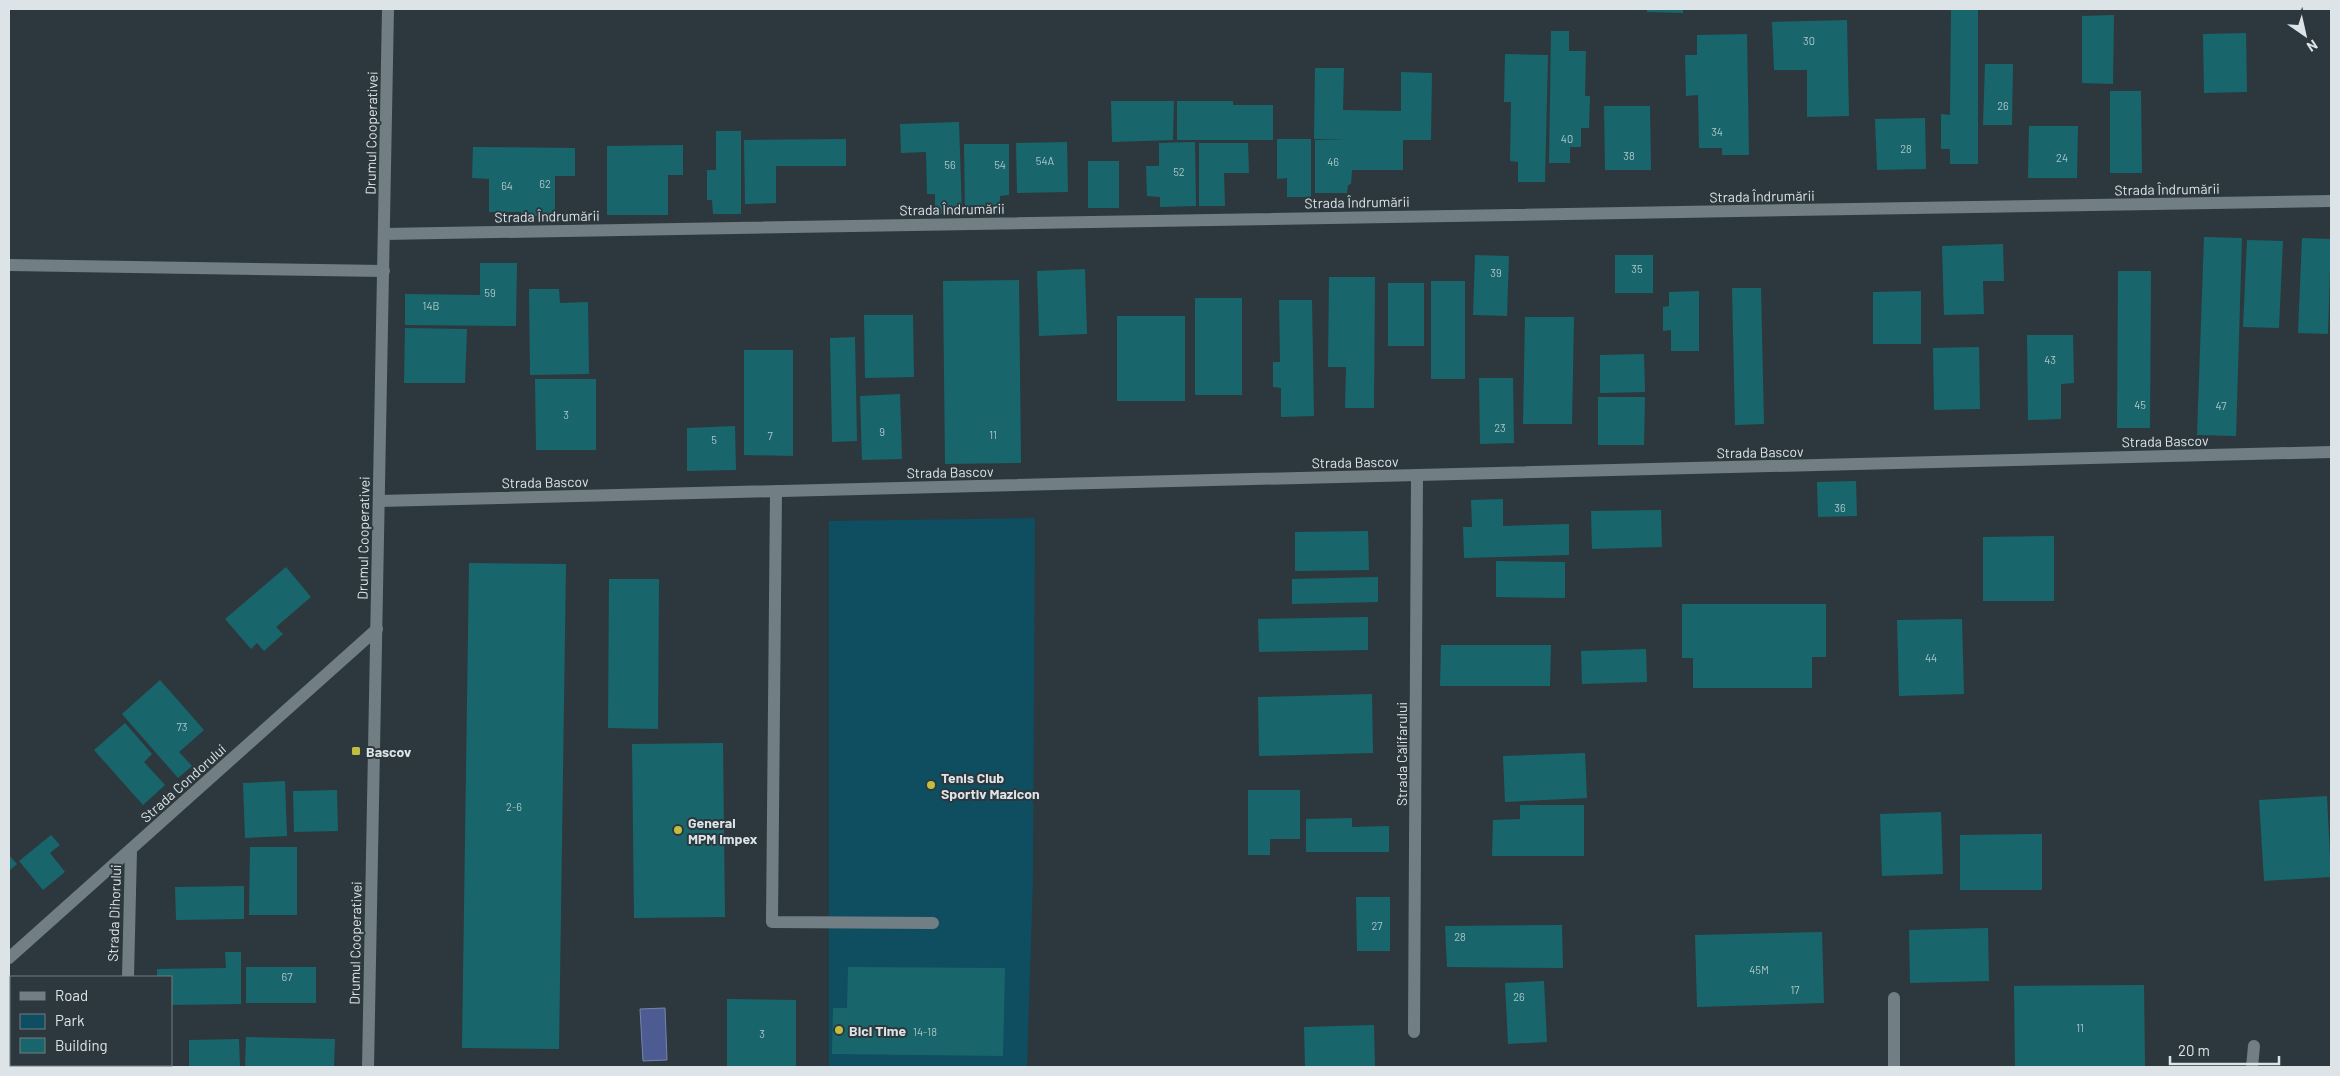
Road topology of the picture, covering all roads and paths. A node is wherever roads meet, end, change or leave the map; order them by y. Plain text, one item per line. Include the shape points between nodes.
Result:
1 (388, 9) edge
2 (2331, 201) edge
3 (384, 234) junction
4 (9, 265) edge
5 (384, 271) junction
6 (2331, 452) edge
7 (1417, 475) junction
8 (776, 491) junction
9 (379, 501) junction
10 (377, 629) junction
11 (131, 850) junction
12 (933, 923) dead end
13 (9, 958) edge
14 (128, 976) edge
15 (1894, 998) dead end
16 (1414, 1032) dead end
17 (2254, 1046) dead end
18 (368, 1067) edge
19 (1894, 1067) edge
20 (2252, 1067) edge

1 - 3 street, Drumul Cooperativei
2 - 3 street, Strada Îndrumării
3 - 5 street, Drumul Cooperativei
4 - 5 street
5 - 9 street, Drumul Cooperativei
6 - 7 street, Strada Bascov
7 - 8 street, Strada Bascov
7 - 16 street, Strada Călifarului
8 - 9 street, Strada Bascov
8 - 12 street via 772,922
9 - 10 street, Drumul Cooperativei
10 - 11 street, Strada Condorului
10 - 18 street, Drumul Cooperativei
11 - 13 street, Strada Condorului
11 - 14 street, Strada Dihorului
15 - 19 street
17 - 20 street

